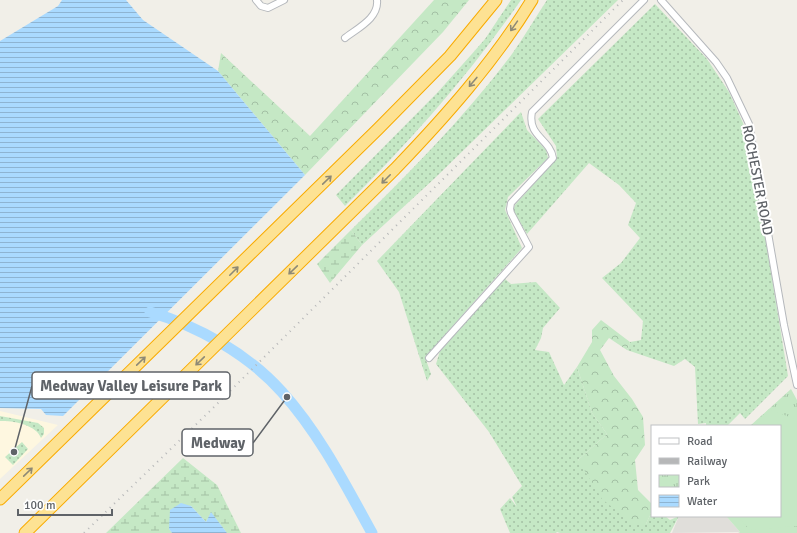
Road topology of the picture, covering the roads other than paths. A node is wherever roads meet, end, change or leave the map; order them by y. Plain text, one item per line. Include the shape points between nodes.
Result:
1 (256, 0) edge
2 (284, 0) edge
3 (377, 0) edge
4 (496, 0) edge
5 (532, 0) edge
6 (644, 0) edge
7 (661, 0) edge
8 (345, 38) dead end
9 (429, 358) dead end
10 (797, 385) edge
11 (0, 499) edge
12 (25, 533) edge

1 - 2 street via 261,6 268,8
3 - 8 street via 378,6 373,17
11 -> 4 highway via 357,150 450,56
5 -> 12 highway via 478,76 395,170
6 - 9 street via 532,112 530,120 533,129 551,149 553,158 511,203 511,214 529,247
7 - 10 street, ROCHESTER ROAD via 716,62 727,78 749,124

